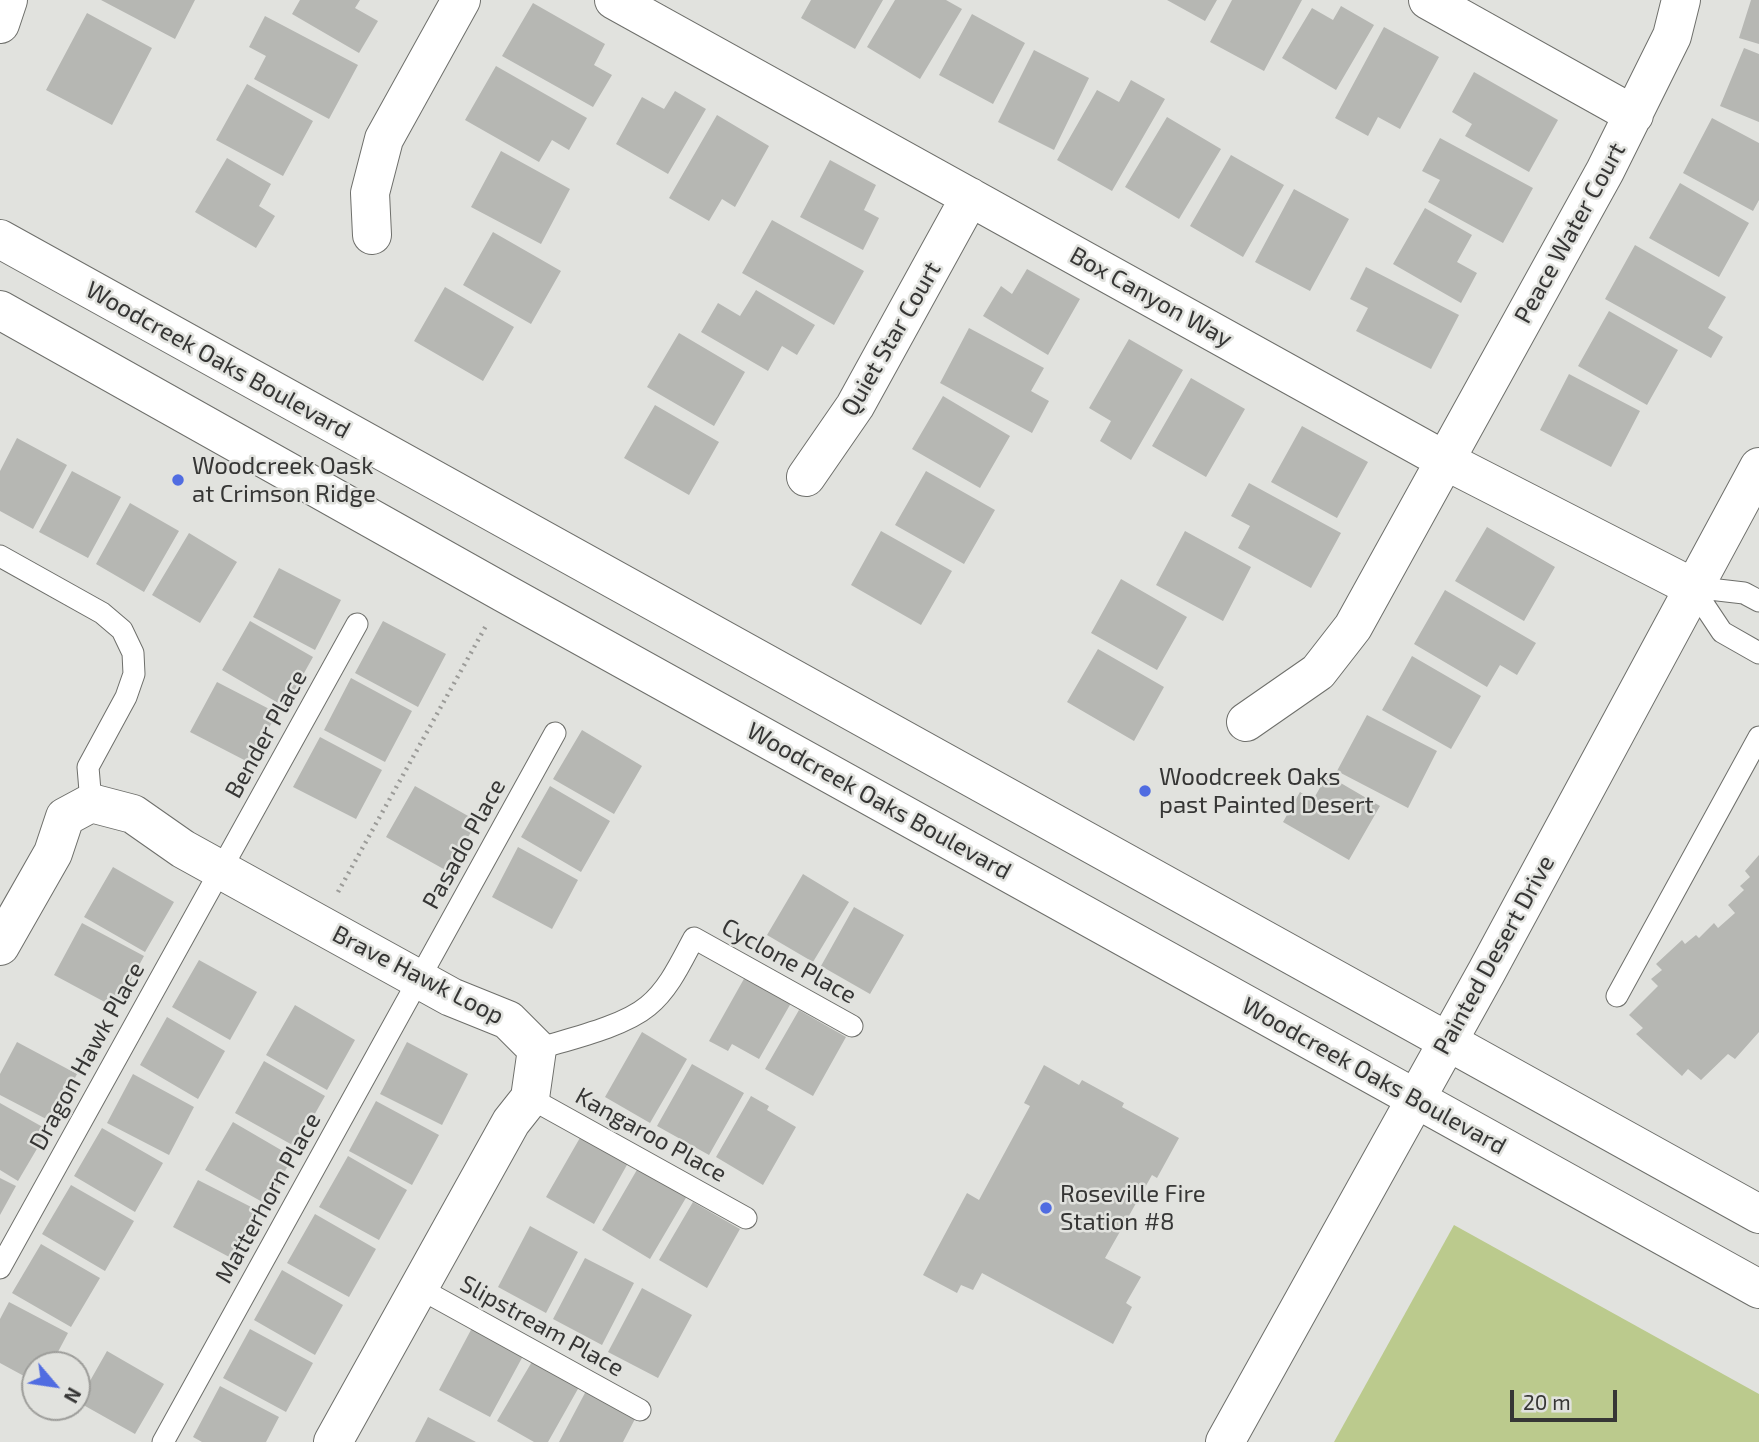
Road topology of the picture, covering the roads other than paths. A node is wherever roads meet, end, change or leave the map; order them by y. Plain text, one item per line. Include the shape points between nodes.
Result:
1 (8, 0) edge
2 (461, 0) edge
3 (614, 0) edge
4 (1427, 0) edge
5 (1681, 0) edge
6 (0, 24) edge
7 (1634, 115) junction
8 (970, 197) junction
9 (372, 235) dead end
10 (0, 239) edge
11 (0, 310) edge
12 (1446, 461) junction
13 (1759, 467) edge
14 (806, 477) dead end
15 (0, 556) edge
16 (1692, 587) junction
17 (1759, 601) edge
18 (357, 624) dead end
19 (1759, 653) edge
20 (1246, 722) dead end
21 (555, 733) dead end
22 (1759, 737) edge
23 (91, 803) junction
24 (221, 870) junction
25 (0, 946) edge
26 (419, 980) junction
27 (1617, 996) dead end
28 (852, 1026) dead end
29 (1447, 1041) junction
30 (537, 1049) junction
31 (530, 1098) junction
32 (1415, 1099) junction
33 (1759, 1214) edge
34 (746, 1218) dead end
35 (0, 1268) edge
36 (419, 1288) junction
37 (1759, 1289) edge
38 (640, 1410) dead end
39 (163, 1442) edge
40 (334, 1442) edge
41 (1225, 1442) edge

1 - 6 street
2 - 9 street via 384,139 370,193
3 - 8 street, Box Canyon Way
4 - 7 street
5 - 7 street, Peace Water Court via 1672,36
7 - 12 street, Peace Water Court
8 - 12 street, Box Canyon Way
8 - 14 street, Quiet Star Court via 855,406
10 - 29 street, Woodcreek Oaks Boulevard
11 - 32 street, Woodcreek Oaks Boulevard
12 - 16 street, Box Canyon Way
12 - 20 street, Peace Water Court via 1353,627 1318,672
13 - 16 street, Painted Desert Drive
15 - 23 lane via 102,613 122,630 133,653 134,674 127,697 88,767
16 - 17 lane via 1744,593
16 - 19 lane via 1722,632
16 - 29 street, Painted Desert Drive
18 - 24 lane, Bender Place
21 - 26 lane, Pasado Place
22 - 27 lane
23 - 24 street, Brave Hawk Loop via 133,814
23 - 25 street via 65,817 53,853
24 - 26 street, Brave Hawk Loop
24 - 35 lane, Dragon Hawk Place
26 - 30 street, Brave Hawk Loop via 508,1020
26 - 39 lane, Matterhorn Place
28 - 30 lane, Cyclone Place via 694,938 668,984 650,1005 632,1017
29 - 32 street, Painted Desert Drive
29 - 33 street, Woodcreek Oaks Boulevard
30 - 31 street
31 - 34 lane, Kangaroo Place
31 - 36 street via 511,1122
32 - 37 street, Woodcreek Oaks Boulevard
32 - 41 street, Painted Desert Drive
36 - 38 lane, Slipstream Place
36 - 40 street

